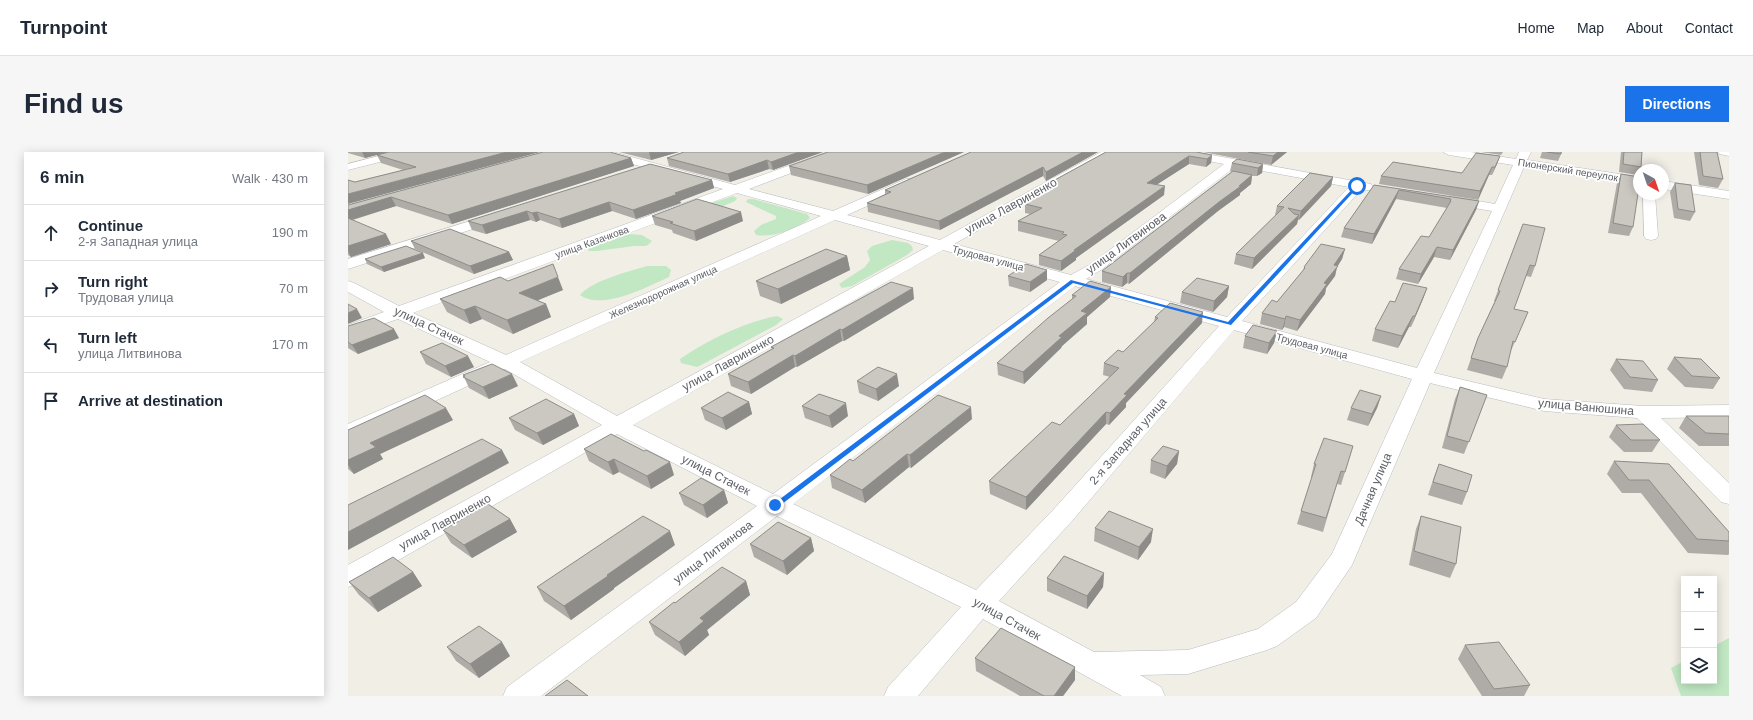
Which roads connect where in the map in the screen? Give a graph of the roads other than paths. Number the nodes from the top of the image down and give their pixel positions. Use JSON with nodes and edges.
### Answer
{"nodes":[{"id":1,"x":406,"y":152,"type":"edge"},
{"id":2,"x":600,"y":152,"type":"edge"},
{"id":3,"x":837,"y":152,"type":"edge"},
{"id":4,"x":1109,"y":152,"type":"edge"},
{"id":5,"x":1177,"y":152,"type":"edge"},
{"id":6,"x":1449,"y":152,"type":"edge"},
{"id":7,"x":1724,"y":152,"type":"edge"},
{"id":8,"x":1729,"y":153,"type":"edge"},
{"id":9,"x":1522,"y":158,"type":"edge"},
{"id":10,"x":674,"y":159,"type":"edge"},
{"id":11,"x":1234,"y":162,"type":"junction"},
{"id":12,"x":652,"y":166,"type":"junction"},
{"id":13,"x":348,"y":167,"type":"edge"},
{"id":14,"x":630,"y":174,"type":"edge"},
{"id":15,"x":927,"y":175,"type":"edge"},
{"id":16,"x":1633,"y":180,"type":"edge"},
{"id":17,"x":1357,"y":186,"type":"junction"},
{"id":18,"x":1669,"y":186,"type":"edge"},
{"id":19,"x":735,"y":189,"type":"junction"},
{"id":20,"x":1381,"y":189,"type":"edge"},
{"id":21,"x":1729,"y":195,"type":"edge"},
{"id":22,"x":1436,"y":198,"type":"edge"},
{"id":23,"x":1649,"y":200,"type":"edge"},
{"id":24,"x":1498,"y":208,"type":"junction"},
{"id":25,"x":508,"y":213,"type":"edge"},
{"id":26,"x":834,"y":216,"type":"junction"},
{"id":27,"x":1652,"y":236,"type":"dead end"},
{"id":28,"x":940,"y":245,"type":"junction"},
{"id":29,"x":348,"y":264,"type":"edge"},
{"id":30,"x":1072,"y":281,"type":"junction"},
{"id":31,"x":348,"y":286,"type":"edge"},
{"id":32,"x":399,"y":313,"type":"junction"},
{"id":33,"x":1230,"y":324,"type":"junction"},
{"id":34,"x":348,"y":331,"type":"edge"},
{"id":35,"x":506,"y":362,"type":"junction"},
{"id":36,"x":1423,"y":376,"type":"junction"},
{"id":37,"x":1729,"y":411,"type":"edge"},
{"id":38,"x":1643,"y":412,"type":"junction"},
{"id":39,"x":617,"y":425,"type":"junction"},
{"id":40,"x":348,"y":432,"type":"edge"},
{"id":41,"x":1729,"y":496,"type":"edge"},
{"id":42,"x":775,"y":505,"type":"junction"},
{"id":43,"x":348,"y":577,"type":"edge"},
{"id":44,"x":980,"y":604,"type":"junction"},
{"id":45,"x":1088,"y":664,"type":"junction"},
{"id":46,"x":518,"y":696,"type":"edge"},
{"id":47,"x":899,"y":696,"type":"edge"},
{"id":48,"x":1150,"y":696,"type":"edge"}],
"edges":[{"from":1,"to":13,"type":"street"},
{"from":2,"to":12,"type":"street","name":"Трудовая улица"},
{"from":3,"to":19,"type":"street","name":"улица Казачкова"},
{"from":4,"to":28,"type":"street","name":"улица Лавриненко"},
{"from":5,"to":11,"type":"street"},
{"from":6,"to":9,"type":"street","name":"Пионерский переулок"},
{"from":7,"to":8,"type":"street"},
{"from":9,"to":16,"type":"street","name":"Пионерский переулок"},
{"from":9,"to":24,"type":"street","name":"Дачная улица"},
{"from":10,"to":12,"type":"street"},
{"from":11,"to":17,"type":"street"},
{"from":11,"to":30,"type":"street","name":"улица Литвинова"},
{"from":12,"to":14,"type":"street"},
{"from":12,"to":19,"type":"street","name":"Трудовая улица"},
{"from":15,"to":26,"type":"street","name":"Железнодорожная улица"},
{"from":17,"to":20,"type":"street"},
{"from":17,"to":33,"type":"street","name":"2-я Западная улица"},
{"from":18,"to":21,"type":"street"},
{"from":19,"to":26,"type":"street","name":"Трудовая улица"},
{"from":19,"to":32,"type":"street","name":"улица Казачкова"},
{"from":22,"to":24,"type":"street"},
{"from":23,"to":27,"type":"street"},
{"from":24,"to":36,"type":"street","name":"Дачная улица"},
{"from":25,"to":29,"type":"street"},
{"from":26,"to":28,"type":"street","name":"Трудовая улица"},
{"from":26,"to":35,"type":"street","name":"Железнодорожная улица"},
{"from":28,"to":30,"type":"street","name":"Трудовая улица"},
{"from":28,"to":39,"type":"street","name":"улица Лавриненко"},
{"from":30,"to":33,"type":"street","name":"Трудовая улица"},
{"from":30,"to":42,"type":"street","name":"улица Литвинова"},
{"from":31,"to":32,"type":"street","name":"улица Стачек"},
{"from":32,"to":34,"type":"street","name":"улица Казачкова"},
{"from":32,"to":35,"type":"street","name":"улица Стачек"},
{"from":33,"to":36,"type":"street","name":"Трудовая улица"},
{"from":33,"to":44,"type":"street","name":"2-я Западная улица"},
{"from":35,"to":39,"type":"street","name":"улица Стачек"},
{"from":35,"to":40,"type":"street","name":"Железнодорожная улица"},
{"from":36,"to":38,"type":"street","name":"улица Ванюшина"},
{"from":36,"to":45,"type":"street","name":"Дачная улица"},
{"from":37,"to":38,"type":"street","name":"улица Ванюшина"},
{"from":38,"to":41,"type":"street"},
{"from":39,"to":42,"type":"street","name":"улица Стачек"},
{"from":39,"to":43,"type":"street","name":"улица Лавриненко"},
{"from":42,"to":44,"type":"street","name":"улица Стачек"},
{"from":42,"to":46,"type":"street","name":"улица Литвинова"},
{"from":44,"to":45,"type":"street","name":"улица Стачек"},
{"from":44,"to":47,"type":"street","name":"2-я Западная улица"},
{"from":45,"to":48,"type":"street","name":"улица Стачек"}]}
